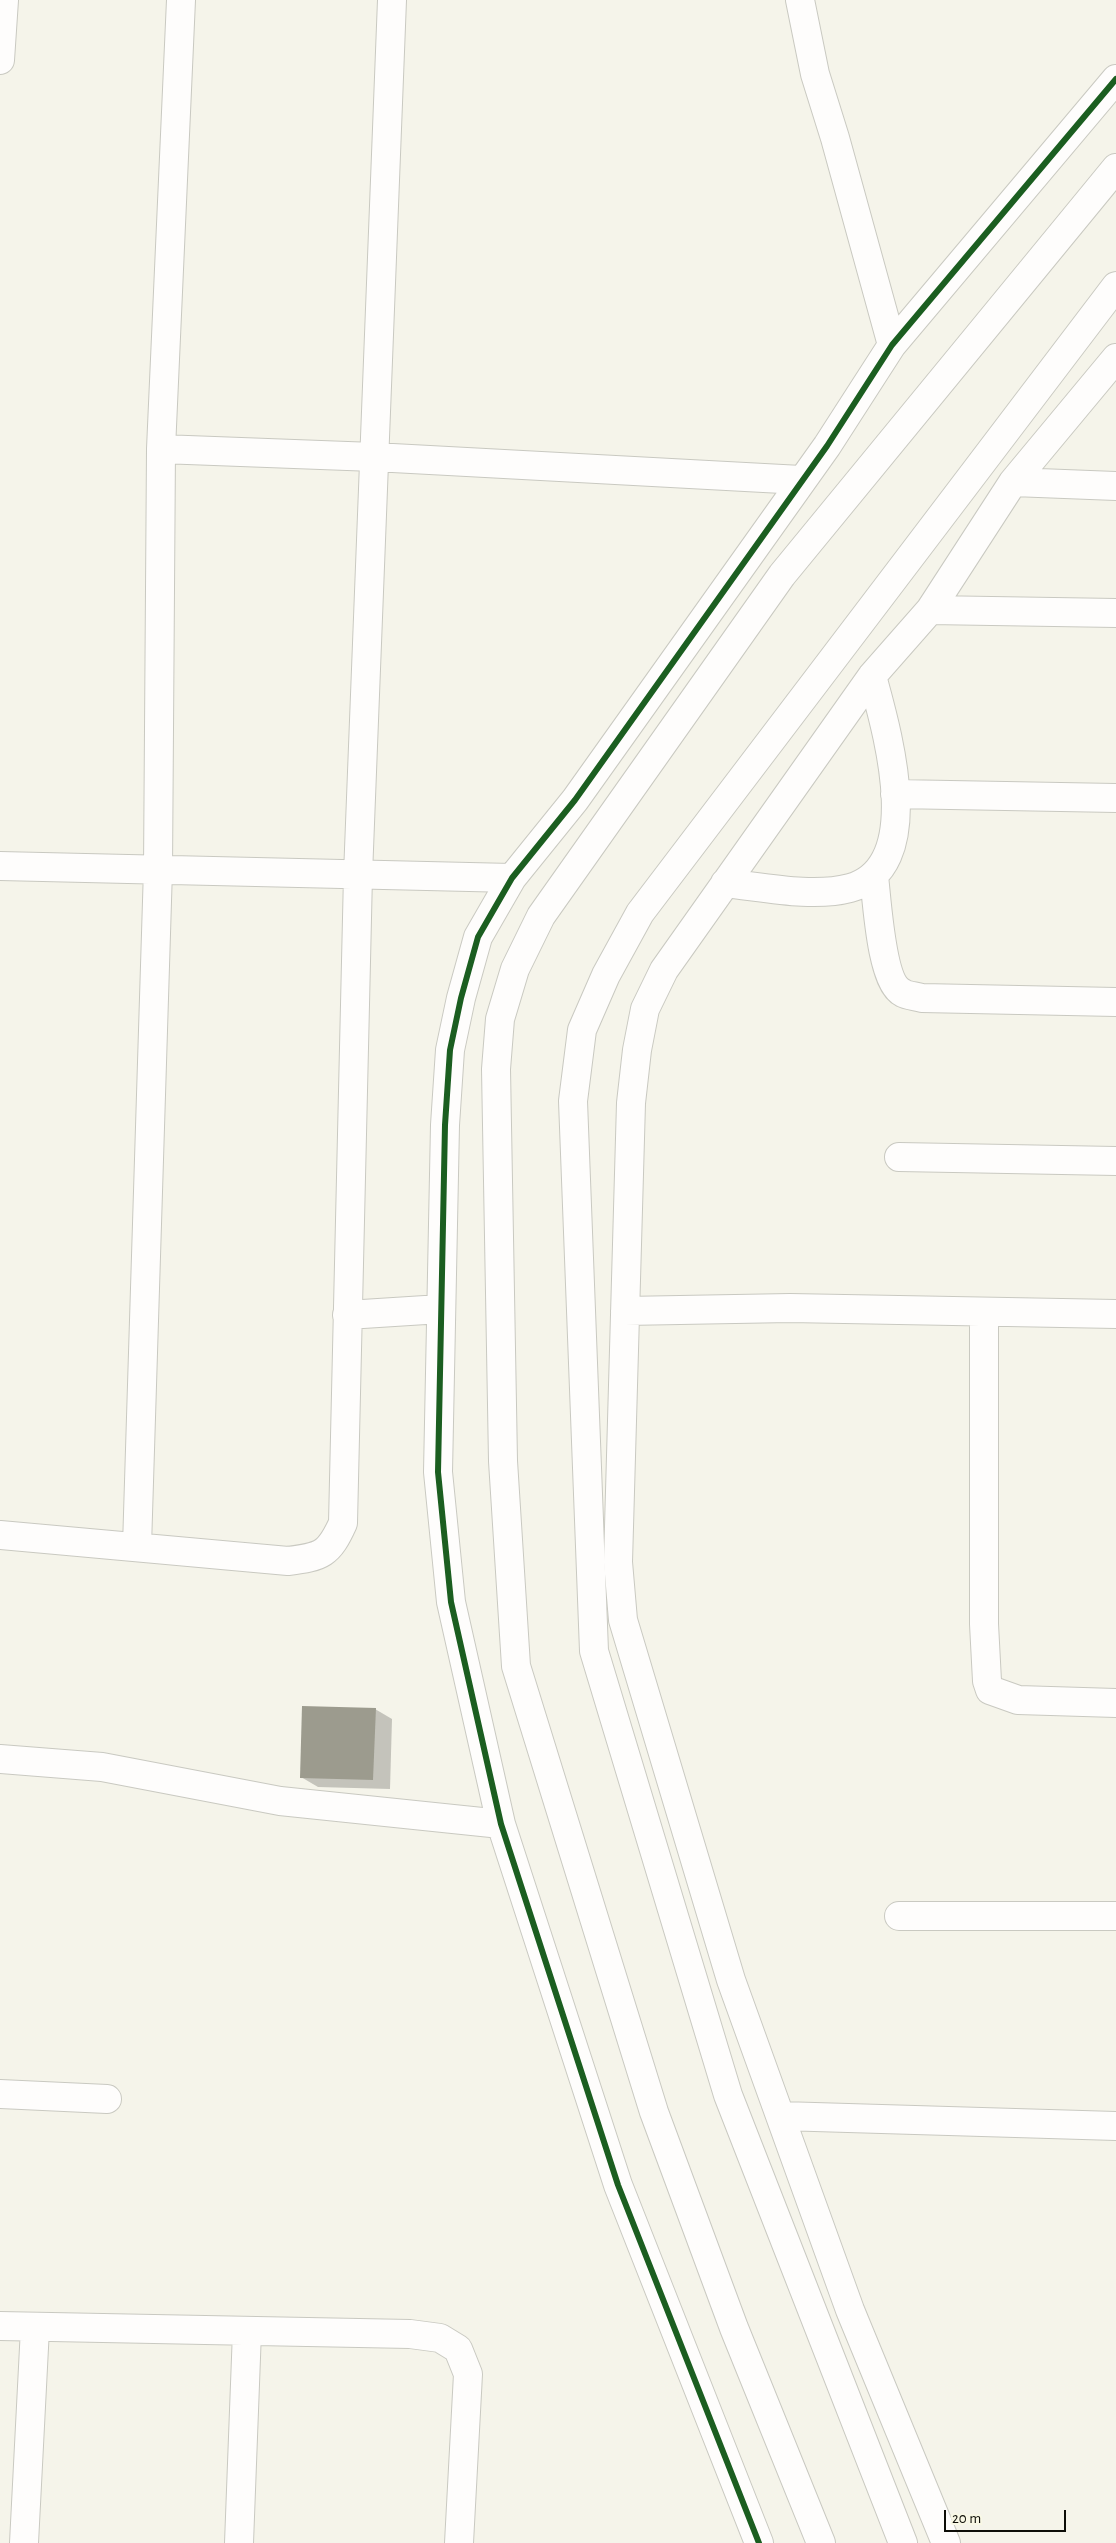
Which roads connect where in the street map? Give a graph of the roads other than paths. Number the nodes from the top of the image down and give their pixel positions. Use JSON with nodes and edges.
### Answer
{"nodes":[{"id":1,"x":4,"y":0,"type":"edge"},
{"id":2,"x":181,"y":0,"type":"edge"},
{"id":3,"x":392,"y":0,"type":"edge"},
{"id":4,"x":800,"y":0,"type":"edge"},
{"id":5,"x":0,"y":60,"type":"edge"},
{"id":6,"x":1116,"y":79,"type":"edge"},
{"id":7,"x":1116,"y":168,"type":"edge"},
{"id":8,"x":1116,"y":286,"type":"edge"},
{"id":9,"x":892,"y":345,"type":"junction"},
{"id":10,"x":1116,"y":358,"type":"edge"},
{"id":11,"x":161,"y":448,"type":"junction"},
{"id":12,"x":374,"y":457,"type":"junction"},
{"id":13,"x":802,"y":480,"type":"junction"},
{"id":14,"x":1013,"y":482,"type":"junction"},
{"id":15,"x":1116,"y":486,"type":"edge"},
{"id":16,"x":930,"y":610,"type":"junction"},
{"id":17,"x":1116,"y":613,"type":"edge"},
{"id":18,"x":872,"y":676,"type":"junction"},
{"id":19,"x":895,"y":794,"type":"junction"},
{"id":20,"x":1116,"y":798,"type":"edge"},
{"id":21,"x":0,"y":866,"type":"edge"},
{"id":22,"x":158,"y":869,"type":"junction"},
{"id":23,"x":358,"y":875,"type":"junction"},
{"id":24,"x":874,"y":876,"type":"junction"},
{"id":25,"x":512,"y":878,"type":"junction"},
{"id":26,"x":725,"y":883,"type":"junction"},
{"id":27,"x":1116,"y":1002,"type":"edge"},
{"id":28,"x":899,"y":1157,"type":"dead end"},
{"id":29,"x":1116,"y":1161,"type":"edge"},
{"id":30,"x":441,"y":1309,"type":"junction"},
{"id":31,"x":625,"y":1311,"type":"junction"},
{"id":32,"x":984,"y":1312,"type":"junction"},
{"id":33,"x":1116,"y":1314,"type":"edge"},
{"id":34,"x":347,"y":1315,"type":"junction"},
{"id":35,"x":0,"y":1535,"type":"edge"},
{"id":36,"x":137,"y":1546,"type":"junction"},
{"id":37,"x":1116,"y":1703,"type":"edge"},
{"id":38,"x":0,"y":1759,"type":"edge"},
{"id":39,"x":501,"y":1824,"type":"junction"},
{"id":40,"x":899,"y":1916,"type":"dead end"},
{"id":41,"x":1116,"y":1916,"type":"edge"},
{"id":42,"x":0,"y":2094,"type":"edge"},
{"id":43,"x":108,"y":2100,"type":"dead end"},
{"id":44,"x":781,"y":2116,"type":"junction"},
{"id":45,"x":1116,"y":2126,"type":"edge"},
{"id":46,"x":0,"y":2326,"type":"edge"},
{"id":47,"x":36,"y":2328,"type":"junction"},
{"id":48,"x":248,"y":2331,"type":"junction"},
{"id":49,"x":24,"y":2543,"type":"edge"},
{"id":50,"x":239,"y":2543,"type":"edge"},
{"id":51,"x":460,"y":2543,"type":"edge"},
{"id":52,"x":759,"y":2543,"type":"edge"},
{"id":53,"x":821,"y":2543,"type":"edge"},
{"id":54,"x":903,"y":2543,"type":"edge"},
{"id":55,"x":946,"y":2543,"type":"edge"}],
"edges":[{"from":1,"to":5,"type":"street"},
{"from":2,"to":11,"type":"street"},
{"from":3,"to":12,"type":"street"},
{"from":4,"to":9,"type":"street"},
{"from":6,"to":9,"type":"street"},
{"from":7,"to":53,"type":"street"},
{"from":8,"to":54,"type":"street"},
{"from":9,"to":13,"type":"street"},
{"from":10,"to":14,"type":"street"},
{"from":11,"to":12,"type":"street"},
{"from":11,"to":22,"type":"street"},
{"from":12,"to":13,"type":"street"},
{"from":12,"to":23,"type":"street"},
{"from":13,"to":25,"type":"street"},
{"from":14,"to":15,"type":"street"},
{"from":14,"to":16,"type":"street"},
{"from":16,"to":17,"type":"street"},
{"from":16,"to":18,"type":"street"},
{"from":18,"to":19,"type":"street"},
{"from":18,"to":26,"type":"street"},
{"from":19,"to":20,"type":"street"},
{"from":19,"to":24,"type":"street"},
{"from":21,"to":22,"type":"street"},
{"from":22,"to":23,"type":"street"},
{"from":22,"to":36,"type":"street"},
{"from":23,"to":25,"type":"street"},
{"from":23,"to":34,"type":"street"},
{"from":24,"to":26,"type":"street"},
{"from":24,"to":27,"type":"street"},
{"from":25,"to":30,"type":"street"},
{"from":26,"to":31,"type":"street"},
{"from":28,"to":29,"type":"street"},
{"from":30,"to":34,"type":"street"},
{"from":30,"to":39,"type":"street"},
{"from":31,"to":32,"type":"street"},
{"from":31,"to":44,"type":"street"},
{"from":32,"to":33,"type":"street"},
{"from":32,"to":37,"type":"street"},
{"from":34,"to":36,"type":"street"},
{"from":35,"to":36,"type":"street"},
{"from":38,"to":39,"type":"street"},
{"from":39,"to":52,"type":"street"},
{"from":40,"to":41,"type":"street"},
{"from":42,"to":43,"type":"street"},
{"from":44,"to":45,"type":"street"},
{"from":44,"to":55,"type":"street"},
{"from":46,"to":47,"type":"street"},
{"from":47,"to":48,"type":"street"},
{"from":47,"to":49,"type":"street"},
{"from":48,"to":50,"type":"street"},
{"from":48,"to":51,"type":"street"}]}
